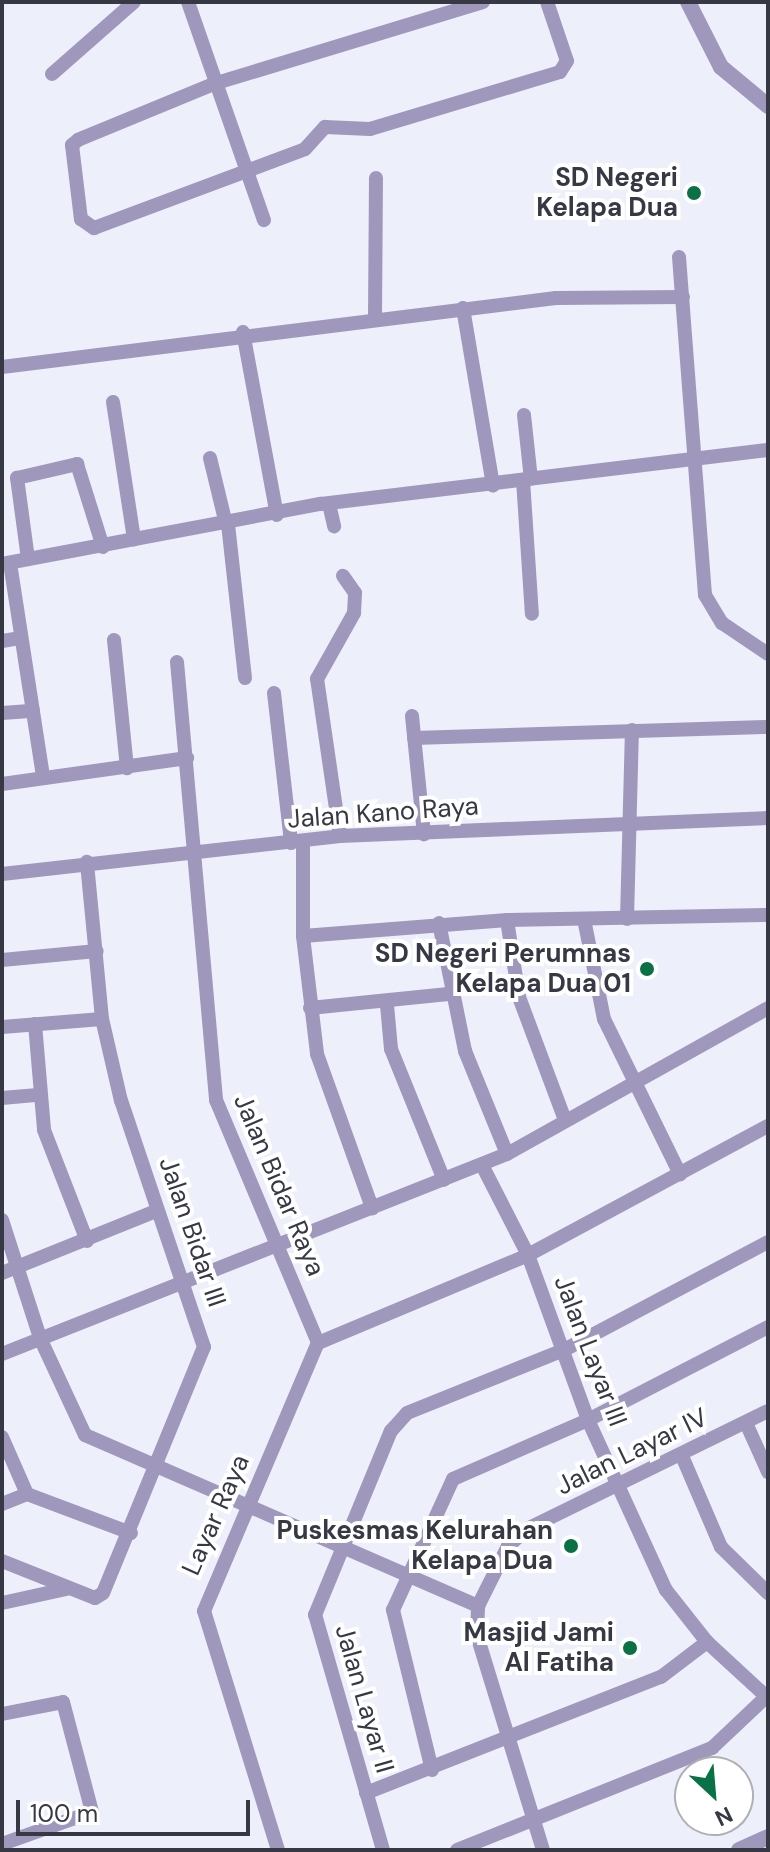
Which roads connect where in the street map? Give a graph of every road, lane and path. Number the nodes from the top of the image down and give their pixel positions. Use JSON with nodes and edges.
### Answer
{"nodes":[{"id":1,"x":134,"y":2,"type":"edge"},
{"id":2,"x":188,"y":2,"type":"edge"},
{"id":3,"x":483,"y":2,"type":"edge"},
{"id":4,"x":547,"y":2,"type":"edge"},
{"id":5,"x":688,"y":2,"type":"edge"},
{"id":6,"x":52,"y":74,"type":"dead end"},
{"id":7,"x":216,"y":83,"type":"junction"},
{"id":8,"x":768,"y":106,"type":"edge"},
{"id":9,"x":247,"y":166,"type":"junction"},
{"id":10,"x":376,"y":178,"type":"dead end"},
{"id":11,"x":264,"y":220,"type":"dead end"},
{"id":12,"x":679,"y":257,"type":"dead end"},
{"id":13,"x":683,"y":297,"type":"junction"},
{"id":14,"x":463,"y":308,"type":"junction"},
{"id":15,"x":375,"y":318,"type":"junction"},
{"id":16,"x":243,"y":332,"type":"junction"},
{"id":17,"x":2,"y":367,"type":"edge"},
{"id":18,"x":113,"y":402,"type":"dead end"},
{"id":19,"x":524,"y":415,"type":"dead end"},
{"id":20,"x":768,"y":450,"type":"edge"},
{"id":21,"x":698,"y":456,"type":"junction"},
{"id":22,"x":210,"y":458,"type":"dead end"},
{"id":23,"x":527,"y":479,"type":"junction"},
{"id":24,"x":493,"y":485,"type":"junction"},
{"id":25,"x":329,"y":504,"type":"junction"},
{"id":26,"x":277,"y":515,"type":"junction"},
{"id":27,"x":227,"y":524,"type":"junction"},
{"id":28,"x":334,"y":526,"type":"dead end"},
{"id":29,"x":134,"y":539,"type":"junction"},
{"id":30,"x":103,"y":547,"type":"junction"},
{"id":31,"x":28,"y":559,"type":"junction"},
{"id":32,"x":6,"y":563,"type":"edge"},
{"id":33,"x":343,"y":576,"type":"dead end"},
{"id":34,"x":532,"y":614,"type":"dead end"},
{"id":35,"x":20,"y":638,"type":"junction"},
{"id":36,"x":114,"y":640,"type":"dead end"},
{"id":37,"x":2,"y":641,"type":"edge"},
{"id":38,"x":768,"y":654,"type":"edge"},
{"id":39,"x":177,"y":662,"type":"dead end"},
{"id":40,"x":245,"y":678,"type":"dead end"},
{"id":41,"x":274,"y":693,"type":"dead end"},
{"id":42,"x":33,"y":711,"type":"junction"},
{"id":43,"x":2,"y":713,"type":"edge"},
{"id":44,"x":412,"y":716,"type":"dead end"},
{"id":45,"x":768,"y":727,"type":"edge"},
{"id":46,"x":632,"y":730,"type":"junction"},
{"id":47,"x":414,"y":738,"type":"junction"},
{"id":48,"x":187,"y":758,"type":"junction"},
{"id":49,"x":127,"y":768,"type":"junction"},
{"id":50,"x":43,"y":777,"type":"junction"},
{"id":51,"x":2,"y":784,"type":"edge"},
{"id":52,"x":633,"y":818,"type":"junction"},
{"id":53,"x":768,"y":818,"type":"edge"},
{"id":54,"x":424,"y":834,"type":"junction"},
{"id":55,"x":340,"y":836,"type":"junction"},
{"id":56,"x":297,"y":842,"type":"junction"},
{"id":57,"x":194,"y":851,"type":"junction"},
{"id":58,"x":87,"y":862,"type":"junction"},
{"id":59,"x":2,"y":874,"type":"edge"},
{"id":60,"x":768,"y":915,"type":"edge"},
{"id":61,"x":584,"y":919,"type":"junction"},
{"id":62,"x":627,"y":919,"type":"junction"},
{"id":63,"x":507,"y":920,"type":"junction"},
{"id":64,"x":439,"y":923,"type":"junction"},
{"id":65,"x":303,"y":936,"type":"junction"},
{"id":66,"x":97,"y":951,"type":"junction"},
{"id":67,"x":2,"y":960,"type":"edge"},
{"id":68,"x":448,"y":994,"type":"junction"},
{"id":69,"x":387,"y":1005,"type":"junction"},
{"id":70,"x":310,"y":1008,"type":"junction"},
{"id":71,"x":768,"y":1008,"type":"edge"},
{"id":72,"x":102,"y":1019,"type":"junction"},
{"id":73,"x":35,"y":1024,"type":"junction"},
{"id":74,"x":2,"y":1027,"type":"edge"},
{"id":75,"x":630,"y":1084,"type":"junction"},
{"id":76,"x":38,"y":1095,"type":"junction"},
{"id":77,"x":2,"y":1098,"type":"edge"},
{"id":78,"x":565,"y":1120,"type":"junction"},
{"id":79,"x":768,"y":1126,"type":"edge"},
{"id":80,"x":507,"y":1154,"type":"junction"},
{"id":81,"x":482,"y":1165,"type":"junction"},
{"id":82,"x":680,"y":1174,"type":"junction"},
{"id":83,"x":444,"y":1180,"type":"junction"},
{"id":84,"x":372,"y":1208,"type":"junction"},
{"id":85,"x":156,"y":1211,"type":"junction"},
{"id":86,"x":2,"y":1220,"type":"edge"},
{"id":87,"x":87,"y":1241,"type":"junction"},
{"id":88,"x":768,"y":1242,"type":"edge"},
{"id":89,"x":278,"y":1245,"type":"junction"},
{"id":90,"x":528,"y":1255,"type":"junction"},
{"id":91,"x":17,"y":1267,"type":"junction"},
{"id":92,"x":2,"y":1273,"type":"edge"},
{"id":93,"x":185,"y":1283,"type":"junction"},
{"id":94,"x":768,"y":1327,"type":"edge"},
{"id":95,"x":40,"y":1338,"type":"junction"},
{"id":96,"x":318,"y":1343,"type":"junction"},
{"id":97,"x":564,"y":1350,"type":"junction"},
{"id":98,"x":2,"y":1354,"type":"edge"},
{"id":99,"x":768,"y":1411,"type":"edge"},
{"id":100,"x":588,"y":1420,"type":"junction"},
{"id":101,"x":746,"y":1423,"type":"junction"},
{"id":102,"x":2,"y":1437,"type":"edge"},
{"id":103,"x":682,"y":1456,"type":"junction"},
{"id":104,"x":156,"y":1467,"type":"junction"},
{"id":105,"x":768,"y":1472,"type":"edge"},
{"id":106,"x":621,"y":1487,"type":"junction"},
{"id":107,"x":27,"y":1494,"type":"junction"},
{"id":108,"x":247,"y":1503,"type":"junction"},
{"id":109,"x":2,"y":1504,"type":"edge"},
{"id":110,"x":131,"y":1533,"type":"junction"},
{"id":111,"x":344,"y":1548,"type":"junction"},
{"id":112,"x":2,"y":1561,"type":"edge"},
{"id":113,"x":410,"y":1579,"type":"junction"},
{"id":114,"x":67,"y":1589,"type":"junction"},
{"id":115,"x":768,"y":1593,"type":"edge"},
{"id":116,"x":2,"y":1603,"type":"edge"},
{"id":117,"x":478,"y":1606,"type":"junction"},
{"id":118,"x":707,"y":1642,"type":"junction"},
{"id":119,"x":768,"y":1697,"type":"edge"},
{"id":120,"x":2,"y":1714,"type":"edge"},
{"id":121,"x":510,"y":1742,"type":"junction"},
{"id":122,"x":432,"y":1770,"type":"junction"},
{"id":123,"x":366,"y":1793,"type":"junction"},
{"id":124,"x":532,"y":1821,"type":"junction"},
{"id":125,"x":768,"y":1837,"type":"edge"},
{"id":126,"x":2,"y":1844,"type":"edge"},
{"id":127,"x":278,"y":1850,"type":"edge"},
{"id":128,"x":383,"y":1850,"type":"edge"},
{"id":129,"x":457,"y":1850,"type":"edge"},
{"id":130,"x":543,"y":1850,"type":"edge"},
{"id":131,"x":739,"y":1850,"type":"edge"}],
"edges":[{"from":1,"to":6,"type":"street"},
{"from":2,"to":7,"type":"street"},
{"from":3,"to":7,"type":"street"},
{"from":4,"to":9,"type":"street"},
{"from":5,"to":8,"type":"street"},
{"from":7,"to":9,"type":"street"},
{"from":7,"to":9,"type":"street"},
{"from":9,"to":11,"type":"street"},
{"from":10,"to":15,"type":"street"},
{"from":12,"to":13,"type":"street"},
{"from":13,"to":14,"type":"street"},
{"from":13,"to":21,"type":"street"},
{"from":14,"to":15,"type":"street"},
{"from":14,"to":24,"type":"street"},
{"from":15,"to":16,"type":"street"},
{"from":16,"to":17,"type":"street"},
{"from":16,"to":26,"type":"street"},
{"from":18,"to":29,"type":"street"},
{"from":19,"to":23,"type":"street"},
{"from":20,"to":21,"type":"street"},
{"from":21,"to":23,"type":"street"},
{"from":21,"to":38,"type":"street"},
{"from":22,"to":27,"type":"street"},
{"from":23,"to":24,"type":"street"},
{"from":23,"to":34,"type":"street"},
{"from":24,"to":25,"type":"street"},
{"from":25,"to":26,"type":"street"},
{"from":25,"to":28,"type":"street"},
{"from":26,"to":27,"type":"street"},
{"from":27,"to":29,"type":"street"},
{"from":27,"to":40,"type":"street"},
{"from":29,"to":30,"type":"street"},
{"from":30,"to":31,"type":"street"},
{"from":30,"to":31,"type":"street"},
{"from":31,"to":32,"type":"street"},
{"from":32,"to":35,"type":"street"},
{"from":33,"to":55,"type":"street"},
{"from":35,"to":37,"type":"street"},
{"from":35,"to":42,"type":"street"},
{"from":36,"to":49,"type":"street"},
{"from":39,"to":48,"type":"street","name":"Jalan Bidar Raya"},
{"from":41,"to":56,"type":"street"},
{"from":42,"to":43,"type":"street"},
{"from":42,"to":50,"type":"street"},
{"from":44,"to":47,"type":"street"},
{"from":45,"to":46,"type":"street"},
{"from":46,"to":47,"type":"street"},
{"from":46,"to":52,"type":"street"},
{"from":47,"to":54,"type":"street"},
{"from":48,"to":49,"type":"street"},
{"from":48,"to":57,"type":"street","name":"Jalan Bidar Raya"},
{"from":49,"to":50,"type":"street"},
{"from":50,"to":51,"type":"street"},
{"from":52,"to":53,"type":"street","name":"Jalan Kano Raya"},
{"from":52,"to":54,"type":"street","name":"Jalan Kano Raya"},
{"from":52,"to":62,"type":"street"},
{"from":54,"to":55,"type":"street","name":"Jalan Kano Raya"},
{"from":55,"to":56,"type":"street","name":"Jalan Kano Raya"},
{"from":56,"to":57,"type":"street","name":"Jalan Kano Raya"},
{"from":56,"to":65,"type":"street"},
{"from":57,"to":58,"type":"street","name":"Jalan Kano Raya"},
{"from":57,"to":89,"type":"street","name":"Jalan Bidar Raya"},
{"from":58,"to":59,"type":"street","name":"Jalan Kano Raya"},
{"from":58,"to":66,"type":"street","name":"Jalan Bidar III"},
{"from":60,"to":62,"type":"street"},
{"from":61,"to":62,"type":"street"},
{"from":61,"to":63,"type":"street"},
{"from":61,"to":75,"type":"street"},
{"from":63,"to":64,"type":"street"},
{"from":63,"to":78,"type":"street"},
{"from":64,"to":65,"type":"street"},
{"from":64,"to":68,"type":"street"},
{"from":65,"to":70,"type":"street"},
{"from":66,"to":67,"type":"street"},
{"from":66,"to":72,"type":"street","name":"Jalan Bidar III"},
{"from":68,"to":69,"type":"street"},
{"from":68,"to":80,"type":"street"},
{"from":69,"to":70,"type":"street"},
{"from":69,"to":83,"type":"street"},
{"from":70,"to":84,"type":"street"},
{"from":71,"to":75,"type":"street"},
{"from":72,"to":73,"type":"street"},
{"from":72,"to":85,"type":"street","name":"Jalan Bidar III"},
{"from":73,"to":74,"type":"street"},
{"from":73,"to":76,"type":"street"},
{"from":75,"to":78,"type":"street"},
{"from":75,"to":82,"type":"street"},
{"from":76,"to":77,"type":"street"},
{"from":76,"to":87,"type":"street"},
{"from":78,"to":80,"type":"street"},
{"from":79,"to":82,"type":"street"},
{"from":80,"to":81,"type":"street"},
{"from":81,"to":83,"type":"street"},
{"from":81,"to":90,"type":"street","name":"Jalan Layar III"},
{"from":82,"to":90,"type":"street"},
{"from":83,"to":84,"type":"street"},
{"from":84,"to":89,"type":"street"},
{"from":85,"to":87,"type":"street"},
{"from":85,"to":93,"type":"street","name":"Jalan Bidar III"},
{"from":86,"to":91,"type":"street"},
{"from":87,"to":91,"type":"street"},
{"from":88,"to":97,"type":"street","name":"Jalan Layar II"},
{"from":89,"to":93,"type":"street"},
{"from":89,"to":96,"type":"street","name":"Jalan Bidar Raya"},
{"from":90,"to":96,"type":"street"},
{"from":90,"to":97,"type":"street","name":"Jalan Layar III"},
{"from":91,"to":92,"type":"street"},
{"from":91,"to":95,"type":"street"},
{"from":93,"to":95,"type":"street"},
{"from":93,"to":104,"type":"street","name":"Jalan Bidar III"},
{"from":94,"to":100,"type":"street"},
{"from":95,"to":98,"type":"street"},
{"from":95,"to":104,"type":"street"},
{"from":96,"to":108,"type":"street","name":"Layar Raya"},
{"from":97,"to":100,"type":"street","name":"Jalan Layar III"},
{"from":97,"to":111,"type":"street","name":"Jalan Layar II"},
{"from":99,"to":101,"type":"street","name":"Jalan Layar IV"},
{"from":100,"to":106,"type":"street","name":"Jalan Layar III"},
{"from":100,"to":113,"type":"street"},
{"from":101,"to":103,"type":"street","name":"Jalan Layar IV"},
{"from":101,"to":105,"type":"street"},
{"from":102,"to":107,"type":"street"},
{"from":103,"to":106,"type":"street","name":"Jalan Layar IV"},
{"from":103,"to":115,"type":"street"},
{"from":104,"to":108,"type":"street"},
{"from":104,"to":110,"type":"street","name":"Jalan Bidar III"},
{"from":106,"to":117,"type":"street","name":"Jalan Layar IV"},
{"from":106,"to":118,"type":"street","name":"Jalan Layar III"},
{"from":107,"to":109,"type":"street"},
{"from":107,"to":110,"type":"street"},
{"from":108,"to":111,"type":"street"},
{"from":108,"to":127,"type":"street","name":"Layar Raya"},
{"from":110,"to":114,"type":"street","name":"Jalan Bidar III"},
{"from":111,"to":113,"type":"street"},
{"from":111,"to":123,"type":"street","name":"Jalan Layar II"},
{"from":112,"to":114,"type":"street"},
{"from":113,"to":117,"type":"street"},
{"from":113,"to":122,"type":"street"},
{"from":114,"to":116,"type":"street"},
{"from":117,"to":121,"type":"street"},
{"from":118,"to":119,"type":"street","name":"Jalan Layar III"},
{"from":118,"to":121,"type":"street"},
{"from":119,"to":124,"type":"street"},
{"from":120,"to":126,"type":"street"},
{"from":121,"to":122,"type":"street"},
{"from":121,"to":124,"type":"street"},
{"from":122,"to":123,"type":"street"},
{"from":123,"to":128,"type":"street","name":"Jalan Layar II"},
{"from":124,"to":129,"type":"street"},
{"from":124,"to":130,"type":"street"},
{"from":125,"to":131,"type":"street"}]}
